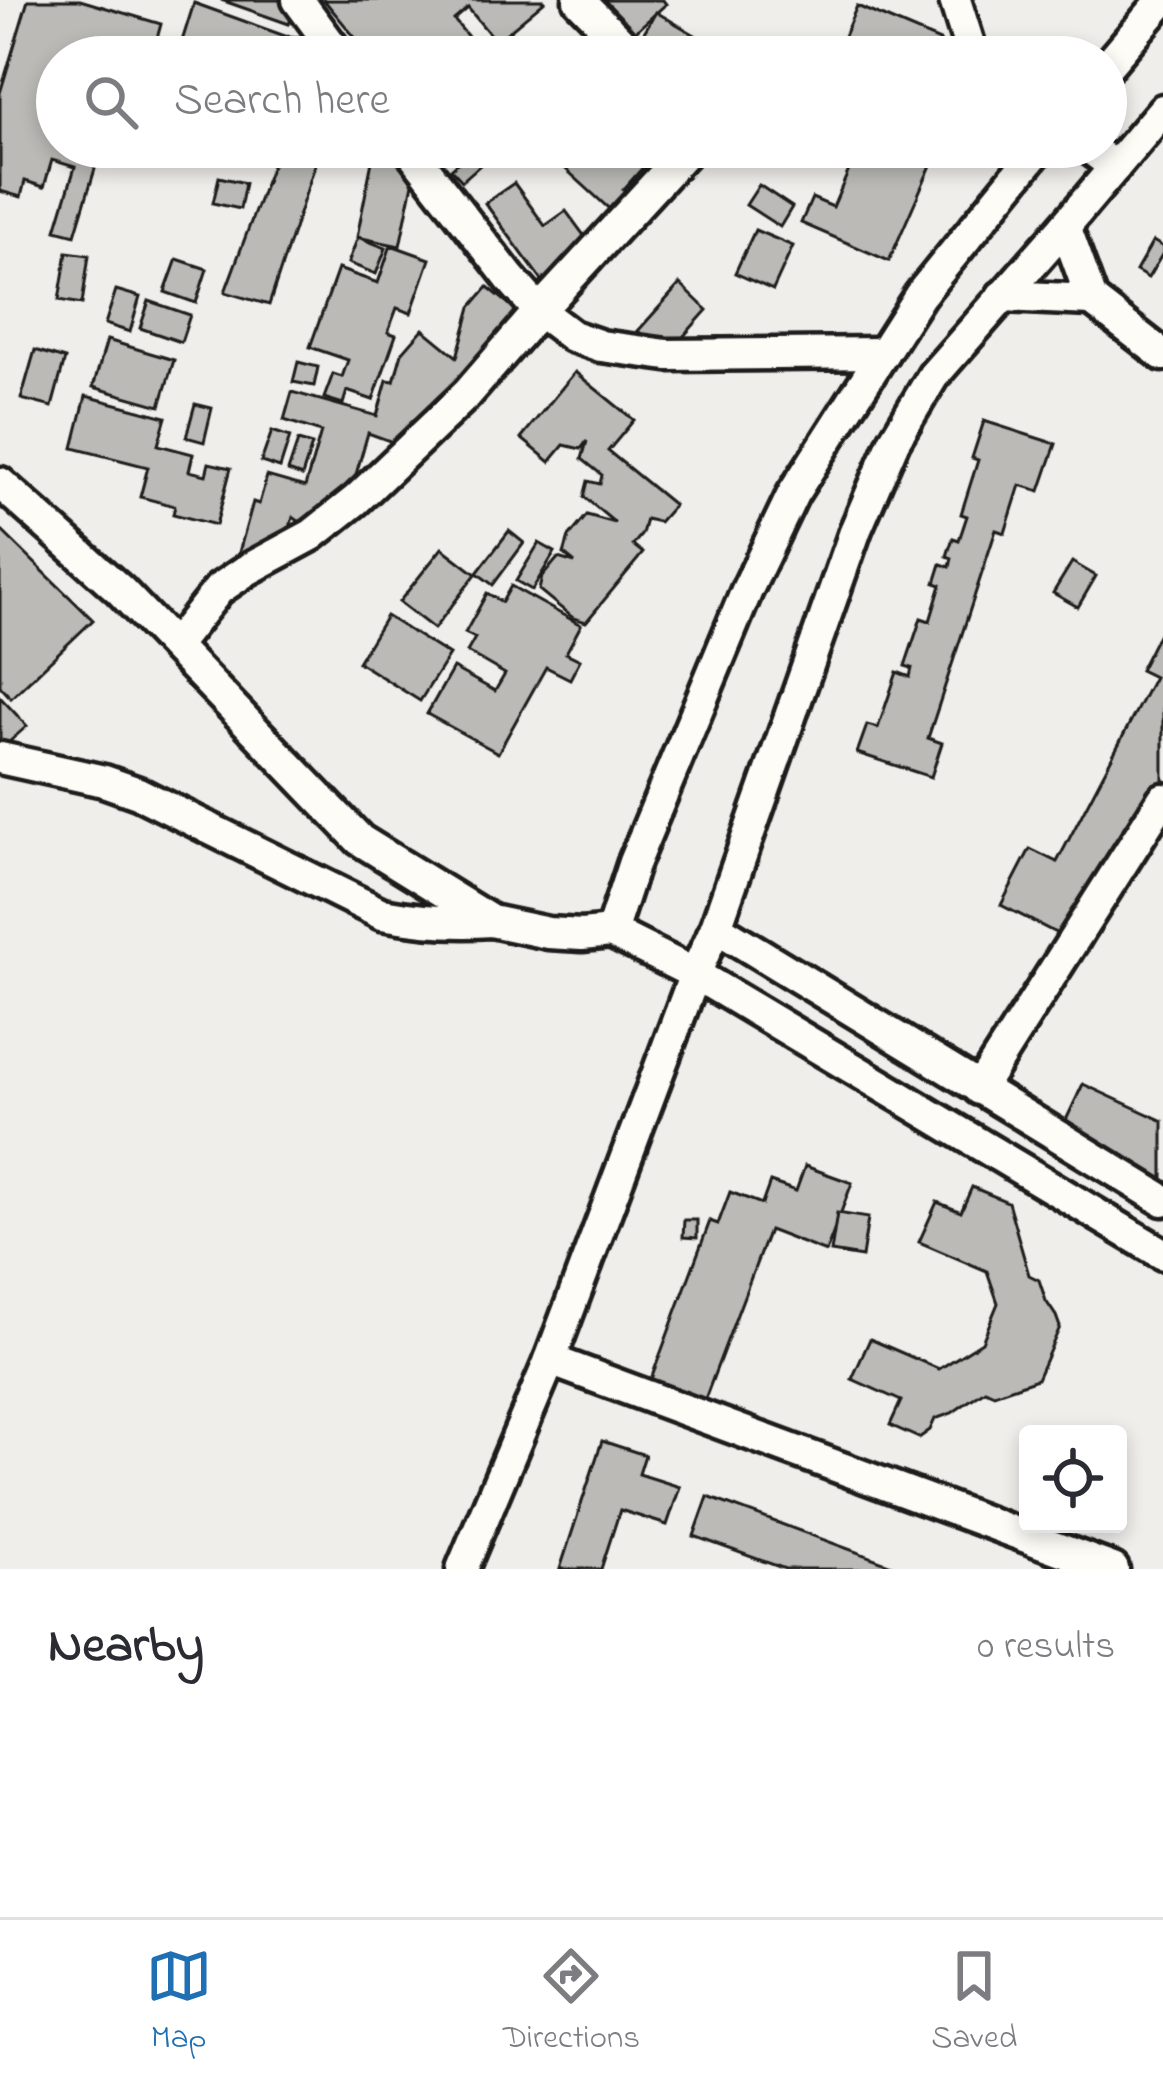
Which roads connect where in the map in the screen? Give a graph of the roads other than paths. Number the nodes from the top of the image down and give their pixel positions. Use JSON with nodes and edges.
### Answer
{"nodes":[{"id":1,"x":298,"y":0,"type":"edge"},
{"id":2,"x":579,"y":0,"type":"edge"},
{"id":3,"x":955,"y":0,"type":"edge"},
{"id":4,"x":1163,"y":0,"type":"edge"},
{"id":5,"x":325,"y":36,"type":"edge"},
{"id":6,"x":614,"y":36,"type":"edge"},
{"id":7,"x":966,"y":36,"type":"edge"},
{"id":8,"x":1127,"y":43,"type":"edge"},
{"id":9,"x":1163,"y":110,"type":"edge"},
{"id":10,"x":1127,"y":153,"type":"edge"},
{"id":11,"x":423,"y":168,"type":"edge"},
{"id":12,"x":671,"y":168,"type":"edge"},
{"id":13,"x":1023,"y":168,"type":"edge"},
{"id":14,"x":1114,"y":168,"type":"edge"},
{"id":15,"x":1065,"y":226,"type":"junction"},
{"id":16,"x":1001,"y":296,"type":"junction"},
{"id":17,"x":1092,"y":300,"type":"junction"},
{"id":18,"x":538,"y":311,"type":"junction"},
{"id":19,"x":883,"y":352,"type":"junction"},
{"id":20,"x":1163,"y":355,"type":"edge"},
{"id":21,"x":0,"y":482,"type":"edge"},
{"id":22,"x":174,"y":646,"type":"junction"},
{"id":23,"x":0,"y":758,"type":"edge"},
{"id":24,"x":1163,"y":799,"type":"edge"},
{"id":25,"x":491,"y":921,"type":"junction"},
{"id":26,"x":716,"y":927,"type":"junction"},
{"id":27,"x":611,"y":932,"type":"junction"},
{"id":28,"x":695,"y":974,"type":"junction"},
{"id":29,"x":979,"y":1089,"type":"junction"},
{"id":30,"x":1163,"y":1200,"type":"edge"},
{"id":31,"x":1163,"y":1254,"type":"edge"},
{"id":32,"x":550,"y":1360,"type":"junction"},
{"id":33,"x":462,"y":1569,"type":"edge"},
{"id":34,"x":1113,"y":1569,"type":"edge"}],
"edges":[{"from":1,"to":5,"type":"street"},
{"from":2,"to":6,"type":"street"},
{"from":3,"to":7,"type":"street"},
{"from":4,"to":8,"type":"street"},
{"from":9,"to":10,"type":"street"},
{"from":11,"to":18,"type":"street"},
{"from":12,"to":18,"type":"street"},
{"from":13,"to":19,"type":"street"},
{"from":14,"to":15,"type":"street"},
{"from":15,"to":16,"type":"street"},
{"from":15,"to":17,"type":"street"},
{"from":16,"to":17,"type":"street"},
{"from":16,"to":26,"type":"street"},
{"from":17,"to":20,"type":"street"},
{"from":18,"to":19,"type":"street"},
{"from":18,"to":22,"type":"street"},
{"from":19,"to":27,"type":"street"},
{"from":21,"to":22,"type":"street"},
{"from":22,"to":25,"type":"street"},
{"from":23,"to":25,"type":"street"},
{"from":24,"to":29,"type":"street"},
{"from":25,"to":27,"type":"street"},
{"from":26,"to":28,"type":"street"},
{"from":26,"to":29,"type":"street"},
{"from":27,"to":28,"type":"street"},
{"from":28,"to":31,"type":"street"},
{"from":28,"to":32,"type":"street"},
{"from":29,"to":30,"type":"street"},
{"from":32,"to":33,"type":"street"},
{"from":32,"to":34,"type":"street"}]}
